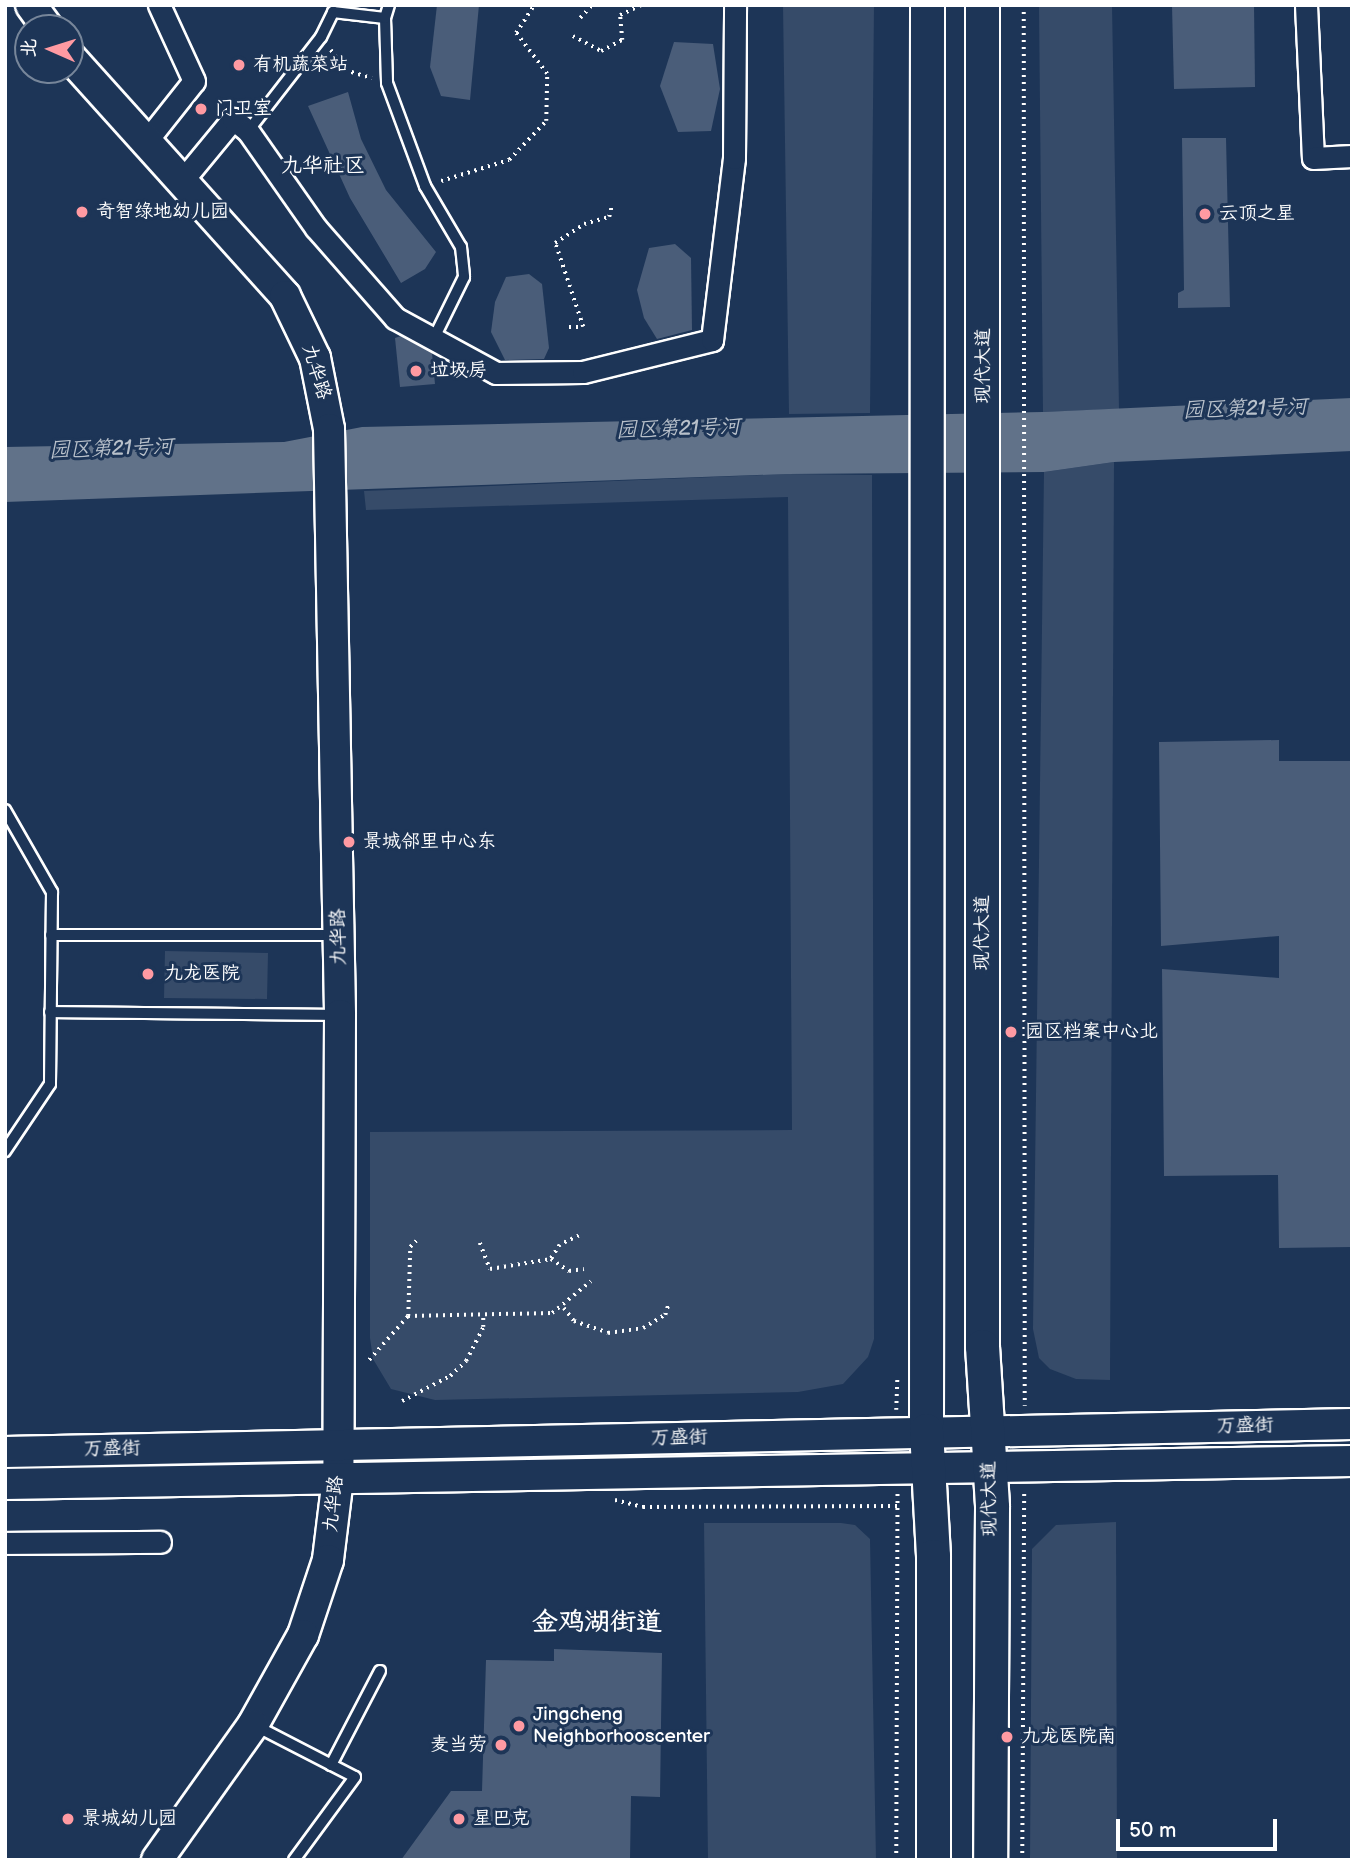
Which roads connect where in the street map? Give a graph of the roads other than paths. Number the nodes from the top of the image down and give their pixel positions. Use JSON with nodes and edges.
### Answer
{"nodes":[{"id":1,"x":159,"y":5,"type":"edge"},
{"id":2,"x":389,"y":5,"type":"edge"},
{"id":3,"x":735,"y":5,"type":"edge"},
{"id":4,"x":927,"y":5,"type":"edge"},
{"id":5,"x":982,"y":5,"type":"edge"},
{"id":6,"x":1306,"y":5,"type":"edge"},
{"id":7,"x":384,"y":18,"type":"junction"},
{"id":8,"x":84,"y":73,"type":"edge"},
{"id":9,"x":248,"y":131,"type":"junction"},
{"id":10,"x":144,"y":144,"type":"junction"},
{"id":11,"x":1352,"y":156,"type":"edge"},
{"id":12,"x":181,"y":182,"type":"junction"},
{"id":13,"x":434,"y":338,"type":"junction"},
{"id":14,"x":5,"y":810,"type":"edge"},
{"id":15,"x":51,"y":935,"type":"junction"},
{"id":16,"x":339,"y":935,"type":"junction"},
{"id":17,"x":50,"y":1012,"type":"junction"},
{"id":18,"x":340,"y":1015,"type":"junction"},
{"id":19,"x":5,"y":1151,"type":"edge"},
{"id":20,"x":1352,"y":1424,"type":"edge"},
{"id":21,"x":987,"y":1428,"type":"junction"},
{"id":22,"x":926,"y":1430,"type":"junction"},
{"id":23,"x":338,"y":1445,"type":"junction"},
{"id":24,"x":5,"y":1451,"type":"edge"},
{"id":25,"x":1352,"y":1461,"type":"edge"},
{"id":26,"x":990,"y":1467,"type":"junction"},
{"id":27,"x":928,"y":1469,"type":"junction"},
{"id":28,"x":338,"y":1478,"type":"junction"},
{"id":29,"x":5,"y":1484,"type":"edge"},
{"id":30,"x":160,"y":1542,"type":"dead end"},
{"id":31,"x":5,"y":1543,"type":"edge"},
{"id":32,"x":380,"y":1671,"type":"dead end"},
{"id":33,"x":253,"y":1725,"type":"junction"},
{"id":34,"x":331,"y":1765,"type":"junction"},
{"id":35,"x":157,"y":1860,"type":"edge"},
{"id":36,"x":294,"y":1860,"type":"edge"},
{"id":37,"x":933,"y":1860,"type":"edge"},
{"id":38,"x":990,"y":1860,"type":"edge"}],
"edges":[{"from":1,"to":10,"type":"street"},
{"from":2,"to":7,"type":"lane"},
{"from":3,"to":13,"type":"street"},
{"from":4,"to":22,"type":"main road"},
{"from":5,"to":21,"type":"main road","name":"现代大道"},
{"from":6,"to":11,"type":"street"},
{"from":7,"to":9,"type":"lane"},
{"from":7,"to":13,"type":"lane"},
{"from":8,"to":10,"type":"main road","name":"九华路"},
{"from":9,"to":12,"type":"street"},
{"from":9,"to":13,"type":"street"},
{"from":10,"to":12,"type":"main road","name":"九华路"},
{"from":12,"to":16,"type":"main road","name":"九华路"},
{"from":14,"to":15,"type":"lane"},
{"from":15,"to":16,"type":"lane"},
{"from":15,"to":17,"type":"lane"},
{"from":16,"to":18,"type":"main road","name":"九华路"},
{"from":17,"to":18,"type":"lane"},
{"from":17,"to":19,"type":"lane"},
{"from":18,"to":23,"type":"main road","name":"九华路"},
{"from":20,"to":21,"type":"main road","name":"万盛街"},
{"from":21,"to":22,"type":"main road","name":"万盛街"},
{"from":21,"to":26,"type":"main road","name":"现代大道"},
{"from":22,"to":23,"type":"main road","name":"万盛街"},
{"from":22,"to":27,"type":"main road"},
{"from":23,"to":24,"type":"main road","name":"万盛街"},
{"from":23,"to":28,"type":"main road","name":"九华路"},
{"from":25,"to":26,"type":"main road","name":"万盛街"},
{"from":26,"to":27,"type":"main road","name":"万盛街"},
{"from":26,"to":38,"type":"main road","name":"现代大道"},
{"from":27,"to":28,"type":"main road","name":"万盛街"},
{"from":27,"to":37,"type":"main road"},
{"from":28,"to":29,"type":"main road","name":"万盛街"},
{"from":28,"to":33,"type":"main road","name":"九华路"},
{"from":30,"to":31,"type":"street"},
{"from":32,"to":34,"type":"lane"},
{"from":33,"to":34,"type":"lane"},
{"from":33,"to":35,"type":"main road","name":"九华路"},
{"from":34,"to":36,"type":"lane"}]}
